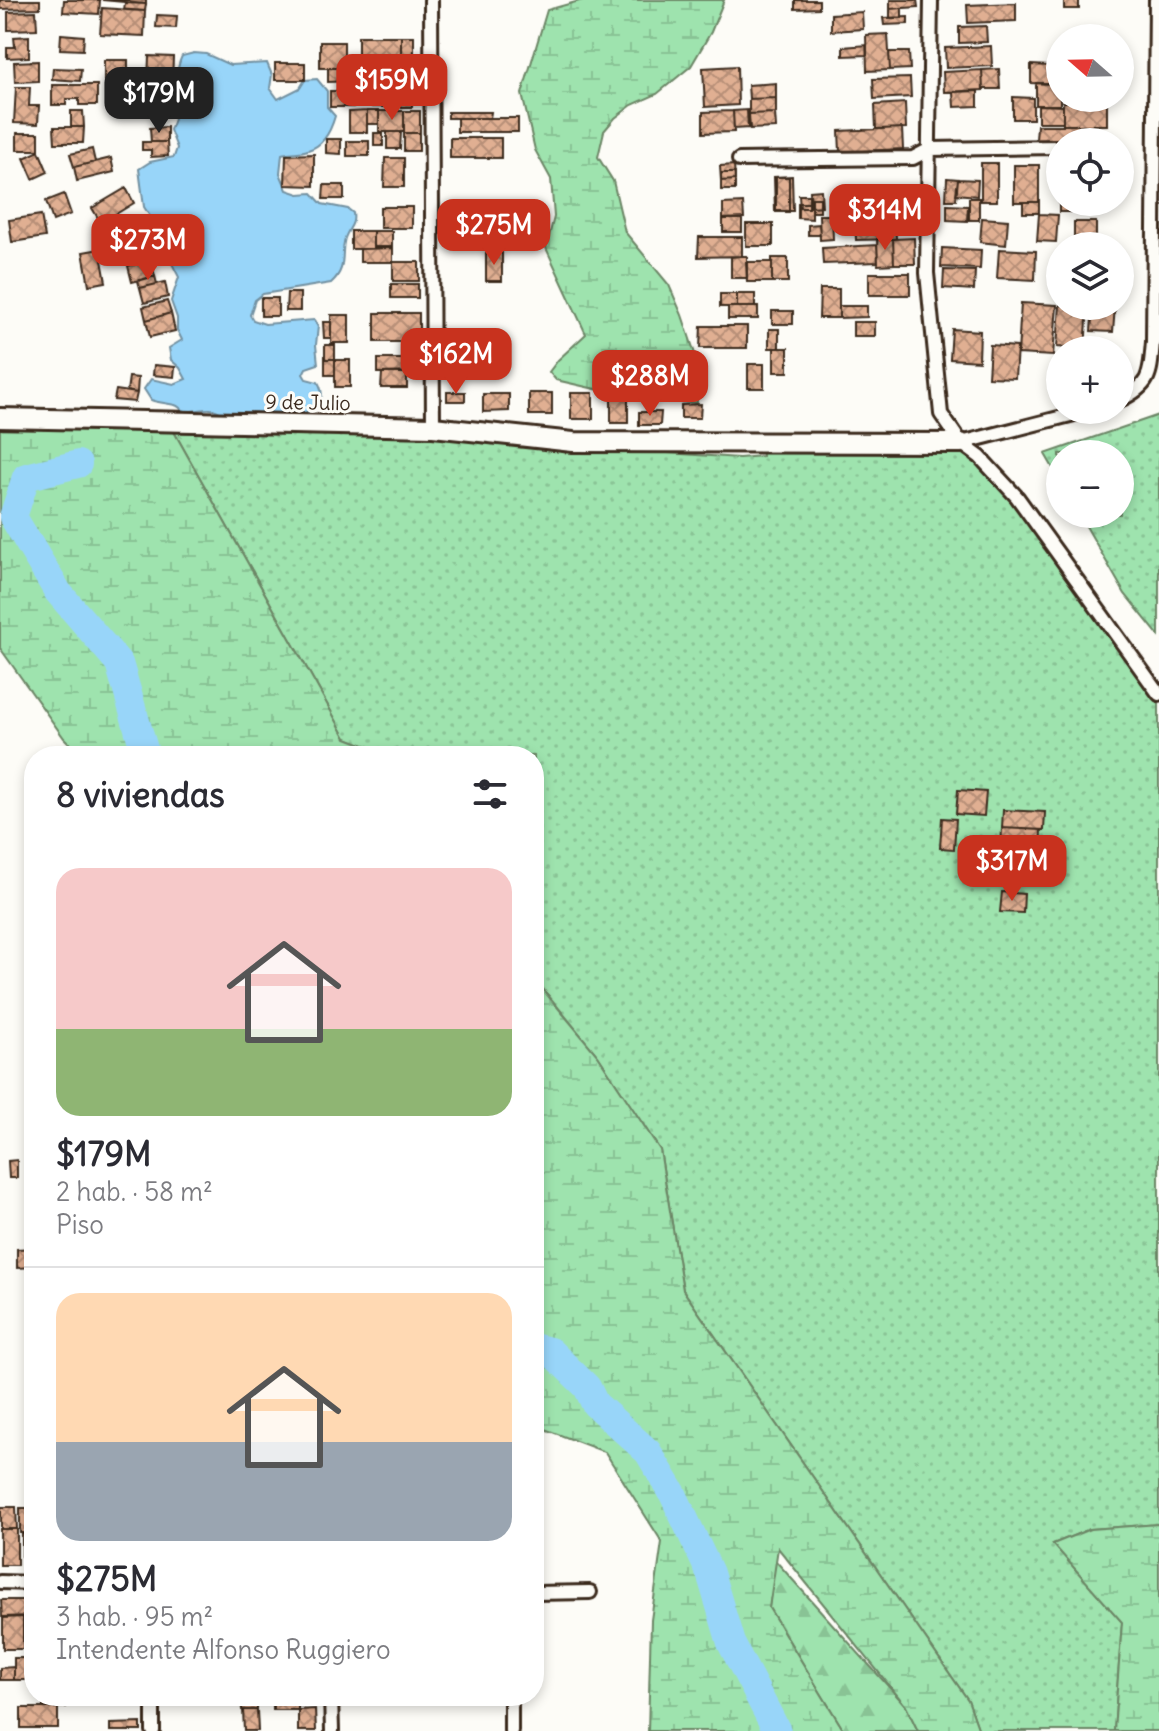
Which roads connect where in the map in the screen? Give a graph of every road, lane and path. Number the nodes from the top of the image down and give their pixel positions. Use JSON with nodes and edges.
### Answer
{"nodes":[{"id":1,"x":431,"y":0,"type":"edge"},
{"id":2,"x":931,"y":0,"type":"edge"},
{"id":3,"x":1156,"y":0,"type":"edge"},
{"id":4,"x":1046,"y":147,"type":"edge"},
{"id":5,"x":930,"y":149,"type":"junction"},
{"id":6,"x":739,"y":160,"type":"dead end"},
{"id":7,"x":1134,"y":393,"type":"edge"},
{"id":8,"x":0,"y":418,"type":"edge"},
{"id":9,"x":1046,"y":421,"type":"edge"},
{"id":10,"x":433,"y":427,"type":"junction"},
{"id":11,"x":961,"y":443,"type":"junction"},
{"id":12,"x":1159,"y":694,"type":"edge"},
{"id":13,"x":0,"y":1582,"type":"edge"},
{"id":14,"x":24,"y":1583,"type":"edge"},
{"id":15,"x":590,"y":1592,"type":"dead end"},
{"id":16,"x":544,"y":1593,"type":"edge"},
{"id":17,"x":153,"y":1706,"type":"edge"},
{"id":18,"x":331,"y":1706,"type":"edge"},
{"id":19,"x":511,"y":1706,"type":"edge"},
{"id":20,"x":153,"y":1731,"type":"edge"},
{"id":21,"x":332,"y":1731,"type":"edge"},
{"id":22,"x":511,"y":1731,"type":"edge"}],
"edges":[{"from":1,"to":10,"type":"street"},
{"from":2,"to":5,"type":"street"},
{"from":3,"to":7,"type":"street"},
{"from":4,"to":5,"type":"street"},
{"from":5,"to":6,"type":"street"},
{"from":5,"to":11,"type":"street"},
{"from":8,"to":10,"type":"main road","name":"9 de Julio"},
{"from":9,"to":11,"type":"street","name":"9 de Julio"},
{"from":10,"to":11,"type":"main road","name":"9 de Julio"},
{"from":11,"to":12,"type":"street"},
{"from":13,"to":14,"type":"street"},
{"from":15,"to":16,"type":"street"},
{"from":17,"to":20,"type":"street"},
{"from":18,"to":21,"type":"street"},
{"from":19,"to":22,"type":"street"}]}
